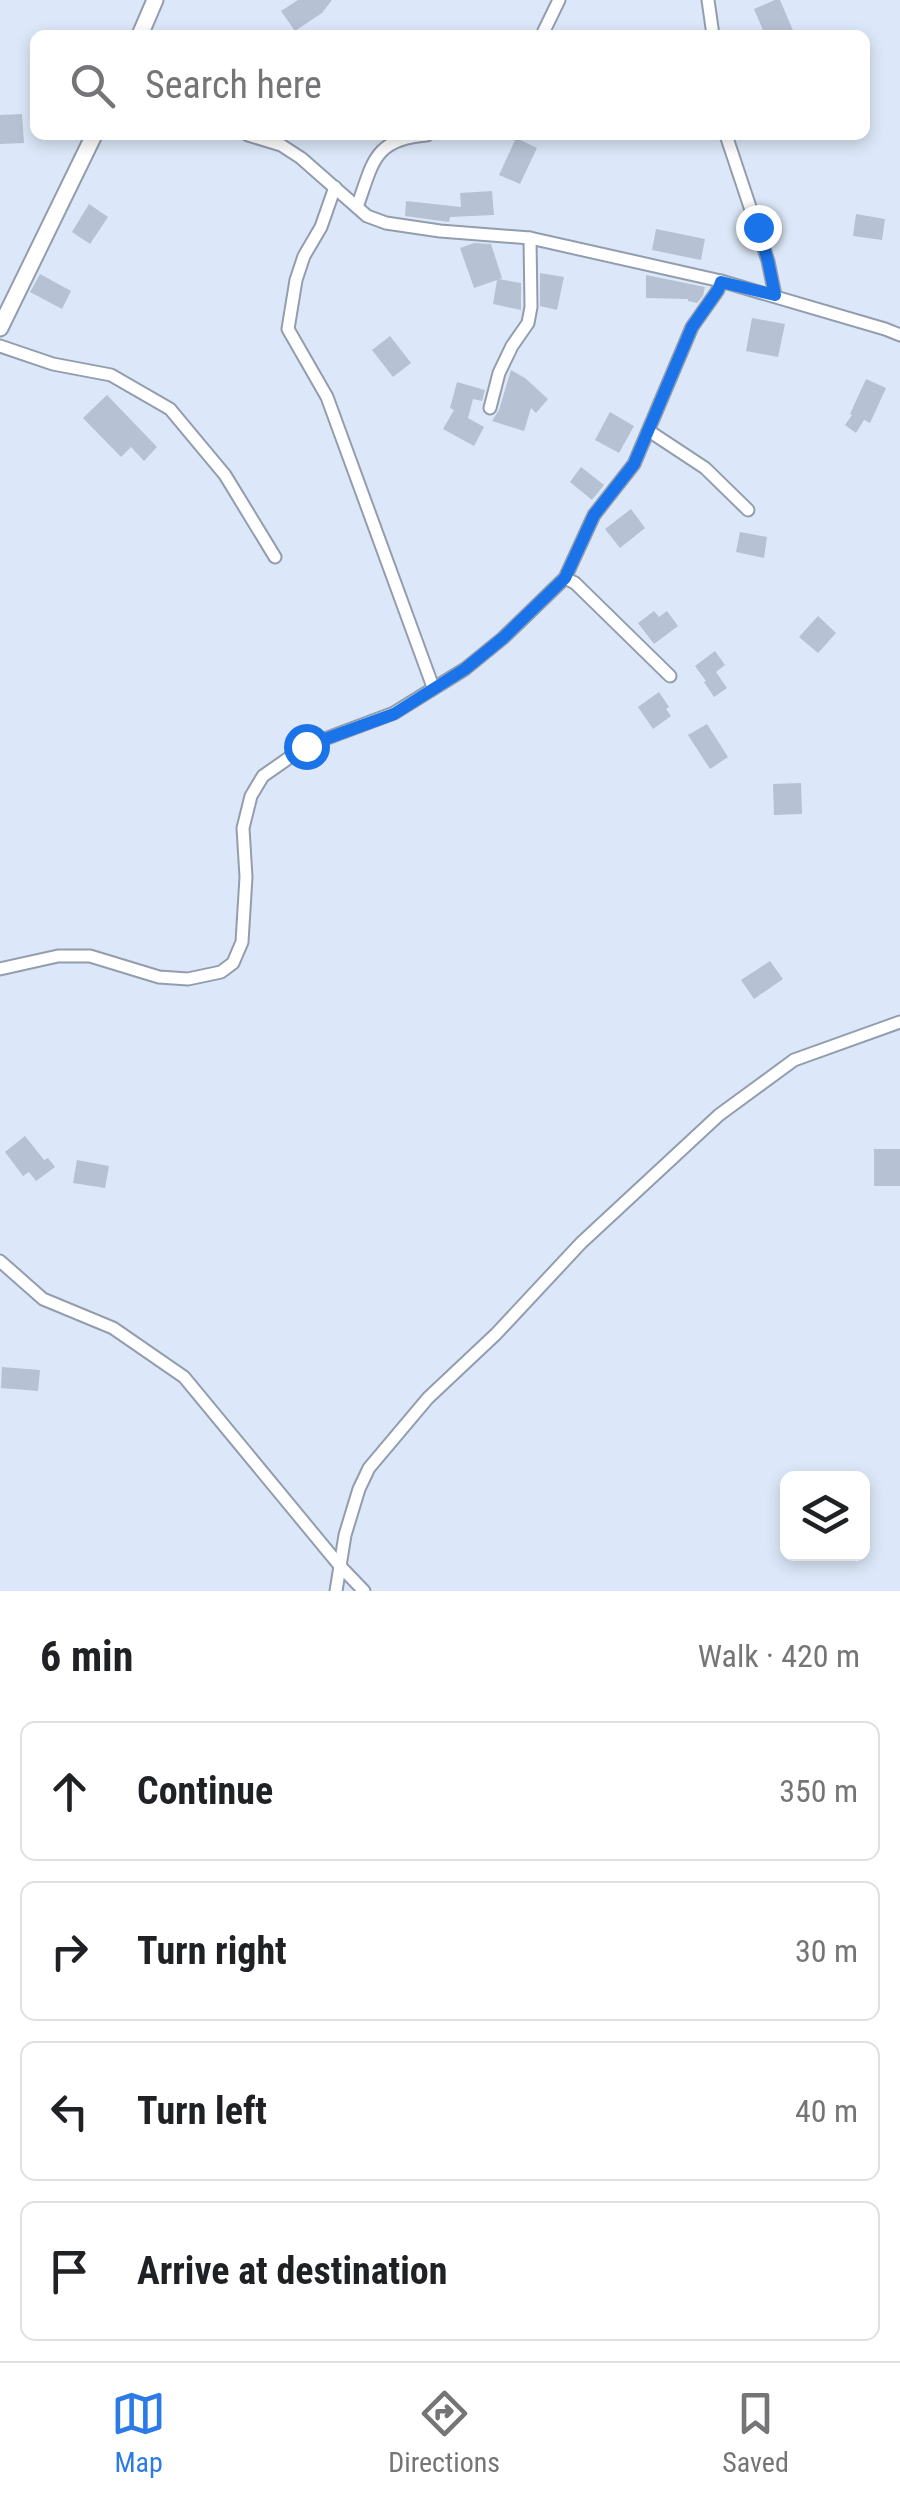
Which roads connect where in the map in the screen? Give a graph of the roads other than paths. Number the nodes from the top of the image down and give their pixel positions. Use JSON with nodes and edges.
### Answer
{"nodes":[{"id":1,"x":559,"y":0,"type":"edge"},
{"id":2,"x":708,"y":0,"type":"edge"},
{"id":3,"x":154,"y":1,"type":"edge"},
{"id":4,"x":142,"y":30,"type":"edge"},
{"id":5,"x":544,"y":30,"type":"edge"},
{"id":6,"x":712,"y":30,"type":"edge"},
{"id":7,"x":92,"y":140,"type":"edge"},
{"id":8,"x":285,"y":140,"type":"edge"},
{"id":9,"x":400,"y":140,"type":"edge"},
{"id":10,"x":728,"y":140,"type":"edge"},
{"id":11,"x":335,"y":187,"type":"junction"},
{"id":12,"x":356,"y":207,"type":"junction"},
{"id":13,"x":530,"y":238,"type":"junction"},
{"id":14,"x":721,"y":282,"type":"junction"},
{"id":15,"x":775,"y":295,"type":"junction"},
{"id":16,"x":0,"y":328,"type":"edge"},
{"id":17,"x":900,"y":335,"type":"edge"},
{"id":18,"x":0,"y":346,"type":"edge"},
{"id":19,"x":490,"y":408,"type":"dead end"},
{"id":20,"x":649,"y":431,"type":"junction"},
{"id":21,"x":748,"y":510,"type":"dead end"},
{"id":22,"x":275,"y":556,"type":"dead end"},
{"id":23,"x":565,"y":578,"type":"junction"},
{"id":24,"x":670,"y":676,"type":"dead end"},
{"id":25,"x":432,"y":687,"type":"junction"},
{"id":26,"x":0,"y":969,"type":"edge"},
{"id":27,"x":900,"y":1005,"type":"edge"},
{"id":28,"x":899,"y":1022,"type":"edge"},
{"id":29,"x":0,"y":1261,"type":"edge"},
{"id":30,"x":340,"y":1566,"type":"junction"},
{"id":31,"x":336,"y":1591,"type":"edge"},
{"id":32,"x":364,"y":1591,"type":"edge"}],
"edges":[{"from":1,"to":5,"type":"street"},
{"from":2,"to":6,"type":"street"},
{"from":3,"to":4,"type":"street"},
{"from":7,"to":16,"type":"street"},
{"from":8,"to":11,"type":"street"},
{"from":9,"to":12,"type":"street"},
{"from":10,"to":15,"type":"street"},
{"from":11,"to":12,"type":"street"},
{"from":11,"to":25,"type":"street"},
{"from":12,"to":13,"type":"street"},
{"from":13,"to":14,"type":"street"},
{"from":13,"to":19,"type":"street"},
{"from":14,"to":15,"type":"street"},
{"from":14,"to":20,"type":"street"},
{"from":15,"to":17,"type":"street"},
{"from":18,"to":22,"type":"street"},
{"from":20,"to":21,"type":"street"},
{"from":20,"to":23,"type":"street"},
{"from":23,"to":24,"type":"street"},
{"from":23,"to":25,"type":"street"},
{"from":25,"to":26,"type":"street"},
{"from":27,"to":28,"type":"street"},
{"from":28,"to":30,"type":"street"},
{"from":29,"to":30,"type":"street"},
{"from":30,"to":31,"type":"street"},
{"from":30,"to":32,"type":"street"}]}
